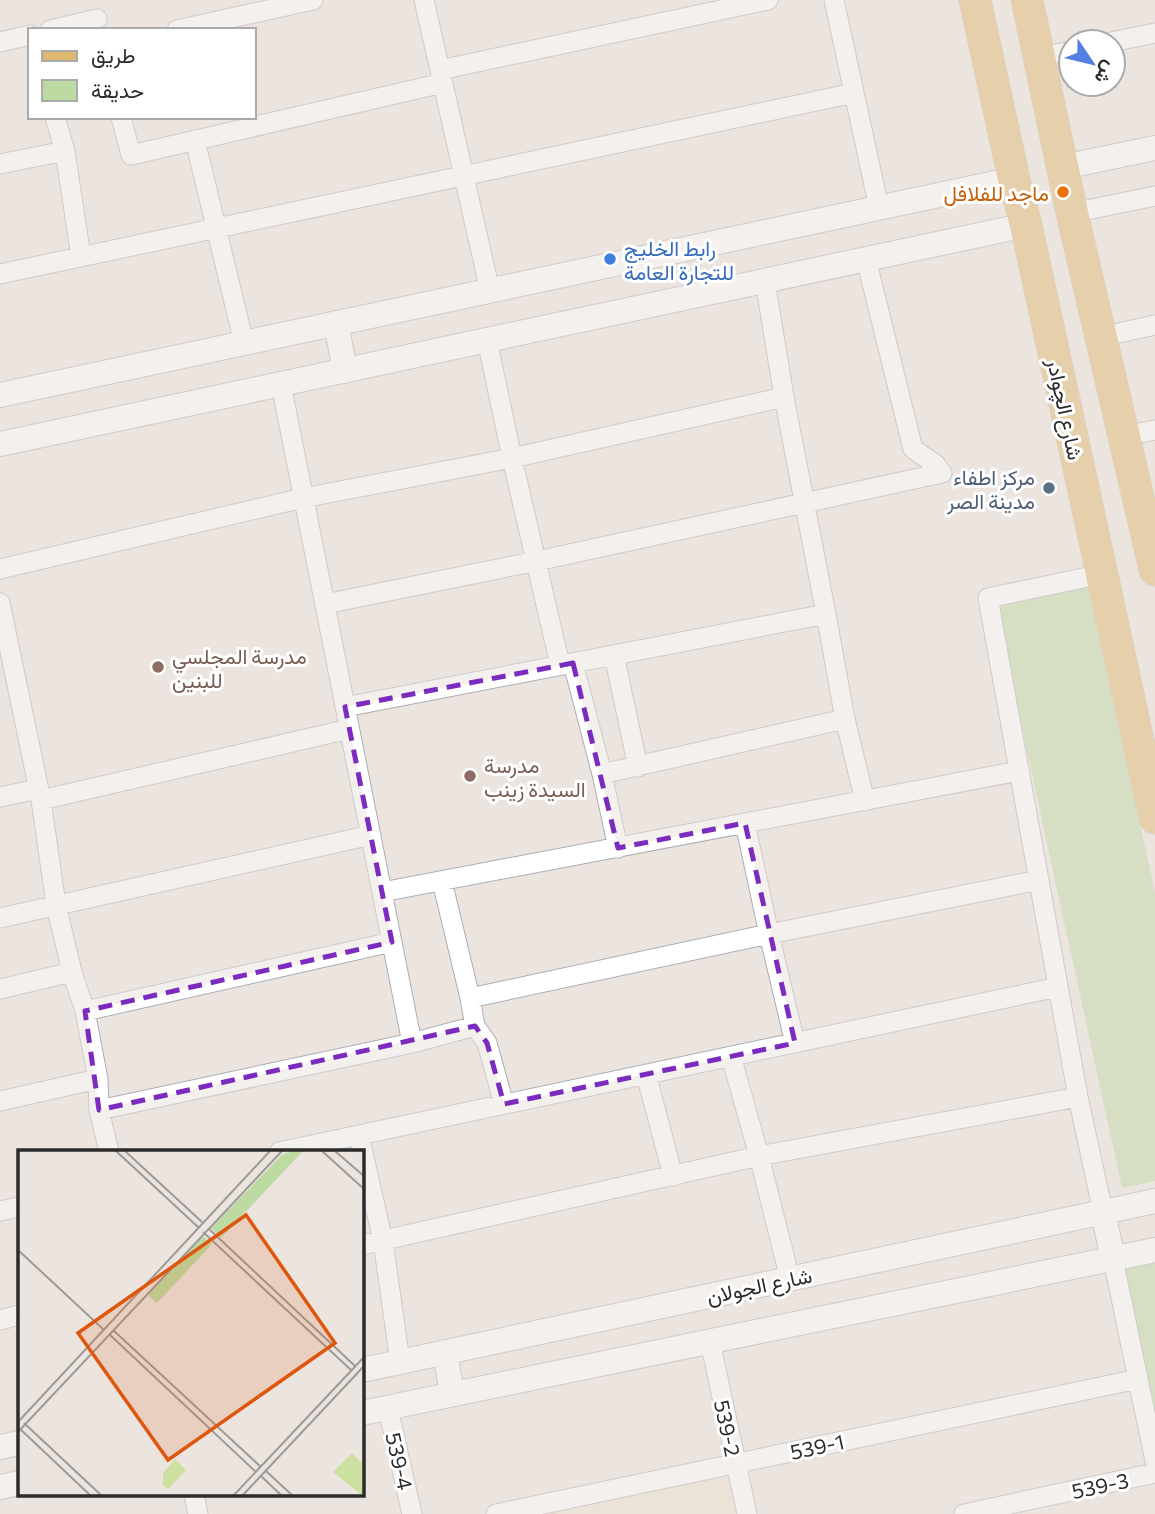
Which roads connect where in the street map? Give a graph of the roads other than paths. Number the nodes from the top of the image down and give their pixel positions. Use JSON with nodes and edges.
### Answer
{"nodes":[{"id":1,"x":313,"y":0,"type":"edge"},
{"id":2,"x":424,"y":0,"type":"edge"},
{"id":3,"x":768,"y":0,"type":"edge"},
{"id":4,"x":834,"y":0,"type":"edge"},
{"id":5,"x":975,"y":0,"type":"edge"},
{"id":6,"x":1027,"y":0,"type":"edge"},
{"id":7,"x":97,"y":16,"type":"edge"},
{"id":8,"x":57,"y":28,"type":"edge"},
{"id":9,"x":186,"y":28,"type":"edge"},
{"id":10,"x":1155,"y":33,"type":"edge"},
{"id":11,"x":28,"y":35,"type":"edge"},
{"id":12,"x":1127,"y":39,"type":"edge"},
{"id":13,"x":0,"y":42,"type":"edge"},
{"id":14,"x":1057,"y":54,"type":"edge"},
{"id":15,"x":1039,"y":57,"type":"junction"},
{"id":16,"x":442,"y":76,"type":"junction"},
{"id":17,"x":854,"y":93,"type":"junction"},
{"id":18,"x":56,"y":119,"type":"edge"},
{"id":19,"x":122,"y":119,"type":"edge"},
{"id":20,"x":195,"y":140,"type":"junction"},
{"id":21,"x":1155,"y":148,"type":"edge"},
{"id":22,"x":65,"y":151,"type":"junction"},
{"id":23,"x":0,"y":164,"type":"edge"},
{"id":24,"x":1063,"y":167,"type":"junction"},
{"id":25,"x":464,"y":176,"type":"junction"},
{"id":26,"x":1014,"y":179,"type":"junction"},
{"id":27,"x":1155,"y":196,"type":"edge"},
{"id":28,"x":879,"y":208,"type":"junction"},
{"id":29,"x":1072,"y":214,"type":"junction"},
{"id":30,"x":1026,"y":225,"type":"junction"},
{"id":31,"x":217,"y":228,"type":"junction"},
{"id":32,"x":81,"y":257,"type":"junction"},
{"id":33,"x":866,"y":259,"type":"junction"},
{"id":34,"x":0,"y":274,"type":"edge"},
{"id":35,"x":765,"y":281,"type":"junction"},
{"id":36,"x":490,"y":291,"type":"junction"},
{"id":37,"x":336,"y":323,"type":"junction"},
{"id":38,"x":1155,"y":325,"type":"edge"},
{"id":39,"x":1100,"y":337,"type":"junction"},
{"id":40,"x":487,"y":340,"type":"junction"},
{"id":41,"x":244,"y":343,"type":"junction"},
{"id":42,"x":345,"y":370,"type":"junction"},
{"id":43,"x":281,"y":384,"type":"junction"},
{"id":44,"x":0,"y":395,"type":"edge"},
{"id":45,"x":784,"y":397,"type":"junction"},
{"id":46,"x":1155,"y":430,"type":"edge"},
{"id":47,"x":1124,"y":436,"type":"junction"},
{"id":48,"x":0,"y":444,"type":"edge"},
{"id":49,"x":512,"y":458,"type":"junction"},
{"id":50,"x":1137,"y":494,"type":"junction"},
{"id":51,"x":303,"y":498,"type":"junction"},
{"id":52,"x":805,"y":504,"type":"junction"},
{"id":53,"x":1087,"y":507,"type":"junction"},
{"id":54,"x":1153,"y":552,"type":"edge"},
{"id":55,"x":537,"y":561,"type":"junction"},
{"id":56,"x":0,"y":569,"type":"edge"},
{"id":57,"x":1102,"y":574,"type":"junction"},
{"id":58,"x":0,"y":603,"type":"edge"},
{"id":59,"x":325,"y":604,"type":"junction"},
{"id":60,"x":826,"y":614,"type":"junction"},
{"id":61,"x":614,"y":655,"type":"junction"},
{"id":62,"x":567,"y":664,"type":"junction"},
{"id":63,"x":7,"y":674,"type":"edge"},
{"id":64,"x":345,"y":707,"type":"junction"},
{"id":65,"x":845,"y":719,"type":"junction"},
{"id":66,"x":349,"y":729,"type":"junction"},
{"id":67,"x":638,"y":767,"type":"junction"},
{"id":68,"x":1019,"y":771,"type":"junction"},
{"id":69,"x":602,"y":774,"type":"junction"},
{"id":70,"x":40,"y":794,"type":"junction"},
{"id":71,"x":0,"y":797,"type":"edge"},
{"id":72,"x":865,"y":801,"type":"junction"},
{"id":73,"x":1155,"y":818,"type":"edge"},
{"id":74,"x":745,"y":823,"type":"junction"},
{"id":75,"x":371,"y":835,"type":"junction"},
{"id":76,"x":618,"y":848,"type":"junction"},
{"id":77,"x":1039,"y":880,"type":"junction"},
{"id":78,"x":442,"y":881,"type":"junction"},
{"id":79,"x":382,"y":892,"type":"junction"},
{"id":80,"x":57,"y":905,"type":"junction"},
{"id":81,"x":0,"y":918,"type":"edge"},
{"id":82,"x":769,"y":934,"type":"junction"},
{"id":83,"x":392,"y":942,"type":"junction"},
{"id":84,"x":72,"y":972,"type":"junction"},
{"id":85,"x":1058,"y":987,"type":"junction"},
{"id":86,"x":0,"y":989,"type":"edge"},
{"id":87,"x":470,"y":998,"type":"junction"},
{"id":88,"x":85,"y":1011,"type":"junction"},
{"id":89,"x":475,"y":1026,"type":"junction"},
{"id":90,"x":412,"y":1043,"type":"junction"},
{"id":91,"x":796,"y":1043,"type":"junction"},
{"id":92,"x":731,"y":1056,"type":"junction"},
{"id":93,"x":646,"y":1074,"type":"junction"},
{"id":94,"x":98,"y":1079,"type":"junction"},
{"id":95,"x":1078,"y":1097,"type":"junction"},
{"id":96,"x":0,"y":1101,"type":"edge"},
{"id":97,"x":504,"y":1104,"type":"junction"},
{"id":98,"x":99,"y":1110,"type":"junction"},
{"id":99,"x":359,"y":1135,"type":"junction"},
{"id":100,"x":109,"y":1150,"type":"edge"},
{"id":101,"x":288,"y":1150,"type":"edge"},
{"id":102,"x":362,"y":1150,"type":"edge"},
{"id":103,"x":759,"y":1156,"type":"junction"},
{"id":104,"x":364,"y":1157,"type":"edge"},
{"id":105,"x":673,"y":1176,"type":"junction"},
{"id":106,"x":1155,"y":1201,"type":"edge"},
{"id":107,"x":18,"y":1207,"type":"edge"},
{"id":108,"x":0,"y":1211,"type":"edge"},
{"id":109,"x":1103,"y":1212,"type":"junction"},
{"id":110,"x":383,"y":1241,"type":"junction"},
{"id":111,"x":364,"y":1245,"type":"edge"},
{"id":112,"x":1155,"y":1250,"type":"edge"},
{"id":113,"x":1113,"y":1259,"type":"junction"},
{"id":114,"x":790,"y":1279,"type":"junction"},
{"id":115,"x":18,"y":1315,"type":"edge"},
{"id":116,"x":0,"y":1320,"type":"edge"},
{"id":117,"x":710,"y":1341,"type":"junction"},
{"id":118,"x":445,"y":1352,"type":"junction"},
{"id":119,"x":400,"y":1362,"type":"junction"},
{"id":120,"x":364,"y":1370,"type":"edge"},
{"id":121,"x":1138,"y":1378,"type":"junction"},
{"id":122,"x":452,"y":1394,"type":"junction"},
{"id":123,"x":387,"y":1408,"type":"junction"},
{"id":124,"x":364,"y":1413,"type":"edge"},
{"id":125,"x":18,"y":1443,"type":"edge"},
{"id":126,"x":0,"y":1447,"type":"edge"},
{"id":127,"x":1155,"y":1461,"type":"edge"},
{"id":128,"x":736,"y":1463,"type":"junction"},
{"id":129,"x":1155,"y":1473,"type":"edge"},
{"id":130,"x":18,"y":1483,"type":"edge"},
{"id":131,"x":0,"y":1487,"type":"edge"},
{"id":132,"x":194,"y":1496,"type":"edge"},
{"id":133,"x":198,"y":1514,"type":"edge"},
{"id":134,"x":412,"y":1514,"type":"edge"},
{"id":135,"x":496,"y":1514,"type":"edge"},
{"id":136,"x":747,"y":1514,"type":"edge"},
{"id":137,"x":964,"y":1514,"type":"edge"}],
"edges":[{"from":1,"to":9,"type":"street"},
{"from":2,"to":16,"type":"street"},
{"from":3,"to":16,"type":"street"},
{"from":4,"to":17,"type":"street"},
{"from":5,"to":26,"type":"main road","name":"شارع الچوادر"},
{"from":6,"to":15,"type":"main road"},
{"from":7,"to":8,"type":"street"},
{"from":10,"to":12,"type":"street"},
{"from":11,"to":13,"type":"street"},
{"from":14,"to":15,"type":"street"},
{"from":15,"to":24,"type":"main road"},
{"from":16,"to":20,"type":"street"},
{"from":16,"to":25,"type":"street"},
{"from":17,"to":25,"type":"street"},
{"from":17,"to":28,"type":"street"},
{"from":18,"to":22,"type":"street"},
{"from":19,"to":20,"type":"street"},
{"from":20,"to":31,"type":"street"},
{"from":21,"to":24,"type":"street"},
{"from":22,"to":23,"type":"street"},
{"from":22,"to":32,"type":"street"},
{"from":24,"to":29,"type":"main road"},
{"from":25,"to":31,"type":"street"},
{"from":25,"to":36,"type":"street"},
{"from":26,"to":28,"type":"street"},
{"from":26,"to":30,"type":"main road","name":"شارع الچوادر"},
{"from":27,"to":29,"type":"street"},
{"from":28,"to":36,"type":"street"},
{"from":29,"to":39,"type":"main road"},
{"from":30,"to":33,"type":"street"},
{"from":30,"to":53,"type":"main road","name":"شارع الچوادر"},
{"from":31,"to":32,"type":"street"},
{"from":31,"to":41,"type":"street"},
{"from":32,"to":34,"type":"street"},
{"from":33,"to":35,"type":"street"},
{"from":33,"to":52,"type":"street"},
{"from":35,"to":40,"type":"street"},
{"from":35,"to":45,"type":"street"},
{"from":36,"to":37,"type":"street"},
{"from":37,"to":41,"type":"street"},
{"from":37,"to":42,"type":"street"},
{"from":38,"to":39,"type":"street"},
{"from":39,"to":47,"type":"main road"},
{"from":40,"to":42,"type":"street"},
{"from":40,"to":49,"type":"street"},
{"from":41,"to":44,"type":"street"},
{"from":42,"to":43,"type":"street"},
{"from":43,"to":48,"type":"street"},
{"from":43,"to":51,"type":"street"},
{"from":45,"to":49,"type":"street"},
{"from":45,"to":52,"type":"street"},
{"from":46,"to":47,"type":"street"},
{"from":47,"to":50,"type":"main road"},
{"from":49,"to":51,"type":"street"},
{"from":49,"to":55,"type":"street"},
{"from":50,"to":53,"type":"main road"},
{"from":50,"to":54,"type":"main road"},
{"from":51,"to":56,"type":"street"},
{"from":51,"to":59,"type":"street"},
{"from":52,"to":55,"type":"street"},
{"from":52,"to":60,"type":"street"},
{"from":53,"to":57,"type":"main road","name":"شارع الچوادر"},
{"from":55,"to":59,"type":"street"},
{"from":55,"to":62,"type":"street"},
{"from":57,"to":68,"type":"street"},
{"from":57,"to":73,"type":"main road","name":"شارع الچوادر"},
{"from":58,"to":63,"type":"street"},
{"from":59,"to":64,"type":"street"},
{"from":60,"to":61,"type":"street"},
{"from":60,"to":65,"type":"street"},
{"from":61,"to":62,"type":"street"},
{"from":61,"to":67,"type":"street"},
{"from":62,"to":64,"type":"street"},
{"from":62,"to":69,"type":"street"},
{"from":63,"to":70,"type":"street"},
{"from":64,"to":66,"type":"street"},
{"from":65,"to":67,"type":"street"},
{"from":65,"to":72,"type":"street"},
{"from":66,"to":70,"type":"street"},
{"from":66,"to":75,"type":"street"},
{"from":67,"to":69,"type":"street"},
{"from":68,"to":72,"type":"street"},
{"from":68,"to":77,"type":"street"},
{"from":69,"to":76,"type":"street"},
{"from":70,"to":71,"type":"street"},
{"from":70,"to":80,"type":"street"},
{"from":72,"to":74,"type":"street"},
{"from":74,"to":76,"type":"street"},
{"from":74,"to":82,"type":"street"},
{"from":75,"to":79,"type":"street"},
{"from":75,"to":80,"type":"street"},
{"from":76,"to":78,"type":"street"},
{"from":77,"to":82,"type":"street"},
{"from":77,"to":85,"type":"street"},
{"from":78,"to":79,"type":"street"},
{"from":78,"to":87,"type":"street"},
{"from":79,"to":83,"type":"street"},
{"from":80,"to":81,"type":"street"},
{"from":80,"to":84,"type":"street"},
{"from":82,"to":87,"type":"street"},
{"from":82,"to":91,"type":"street"},
{"from":83,"to":88,"type":"street"},
{"from":83,"to":90,"type":"street"},
{"from":84,"to":86,"type":"street"},
{"from":84,"to":88,"type":"street"},
{"from":85,"to":91,"type":"street"},
{"from":85,"to":95,"type":"street"},
{"from":87,"to":89,"type":"street"},
{"from":88,"to":94,"type":"street"},
{"from":89,"to":90,"type":"street"},
{"from":89,"to":97,"type":"street"},
{"from":90,"to":98,"type":"street"},
{"from":91,"to":92,"type":"street"},
{"from":92,"to":93,"type":"street"},
{"from":92,"to":103,"type":"street"},
{"from":93,"to":97,"type":"street"},
{"from":93,"to":105,"type":"street"},
{"from":94,"to":96,"type":"street"},
{"from":94,"to":98,"type":"street"},
{"from":95,"to":103,"type":"street"},
{"from":95,"to":109,"type":"street"},
{"from":97,"to":99,"type":"street"},
{"from":98,"to":100,"type":"street"},
{"from":99,"to":101,"type":"street"},
{"from":99,"to":102,"type":"street"},
{"from":103,"to":105,"type":"street"},
{"from":103,"to":114,"type":"street"},
{"from":104,"to":110,"type":"street"},
{"from":105,"to":110,"type":"street"},
{"from":106,"to":109,"type":"street","name":"شارع الجولان"},
{"from":107,"to":108,"type":"street"},
{"from":109,"to":113,"type":"street"},
{"from":109,"to":114,"type":"street","name":"شارع الجولان"},
{"from":110,"to":111,"type":"street"},
{"from":110,"to":119,"type":"street"},
{"from":112,"to":113,"type":"street"},
{"from":113,"to":117,"type":"street"},
{"from":113,"to":121,"type":"street"},
{"from":114,"to":118,"type":"street","name":"شارع الجولان"},
{"from":115,"to":116,"type":"street"},
{"from":117,"to":122,"type":"street"},
{"from":117,"to":128,"type":"street","name":"539-2"},
{"from":118,"to":119,"type":"street","name":"شارع الجولان"},
{"from":118,"to":122,"type":"street"},
{"from":119,"to":120,"type":"street","name":"شارع الجولان"},
{"from":121,"to":127,"type":"street"},
{"from":121,"to":128,"type":"street","name":"539-1"},
{"from":122,"to":123,"type":"street"},
{"from":123,"to":124,"type":"street"},
{"from":123,"to":134,"type":"street","name":"539-4"},
{"from":125,"to":126,"type":"street"},
{"from":128,"to":135,"type":"street","name":"539-1"},
{"from":128,"to":136,"type":"street","name":"539-2"},
{"from":129,"to":137,"type":"street","name":"539-3"},
{"from":130,"to":131,"type":"street"},
{"from":132,"to":133,"type":"street"}]}
